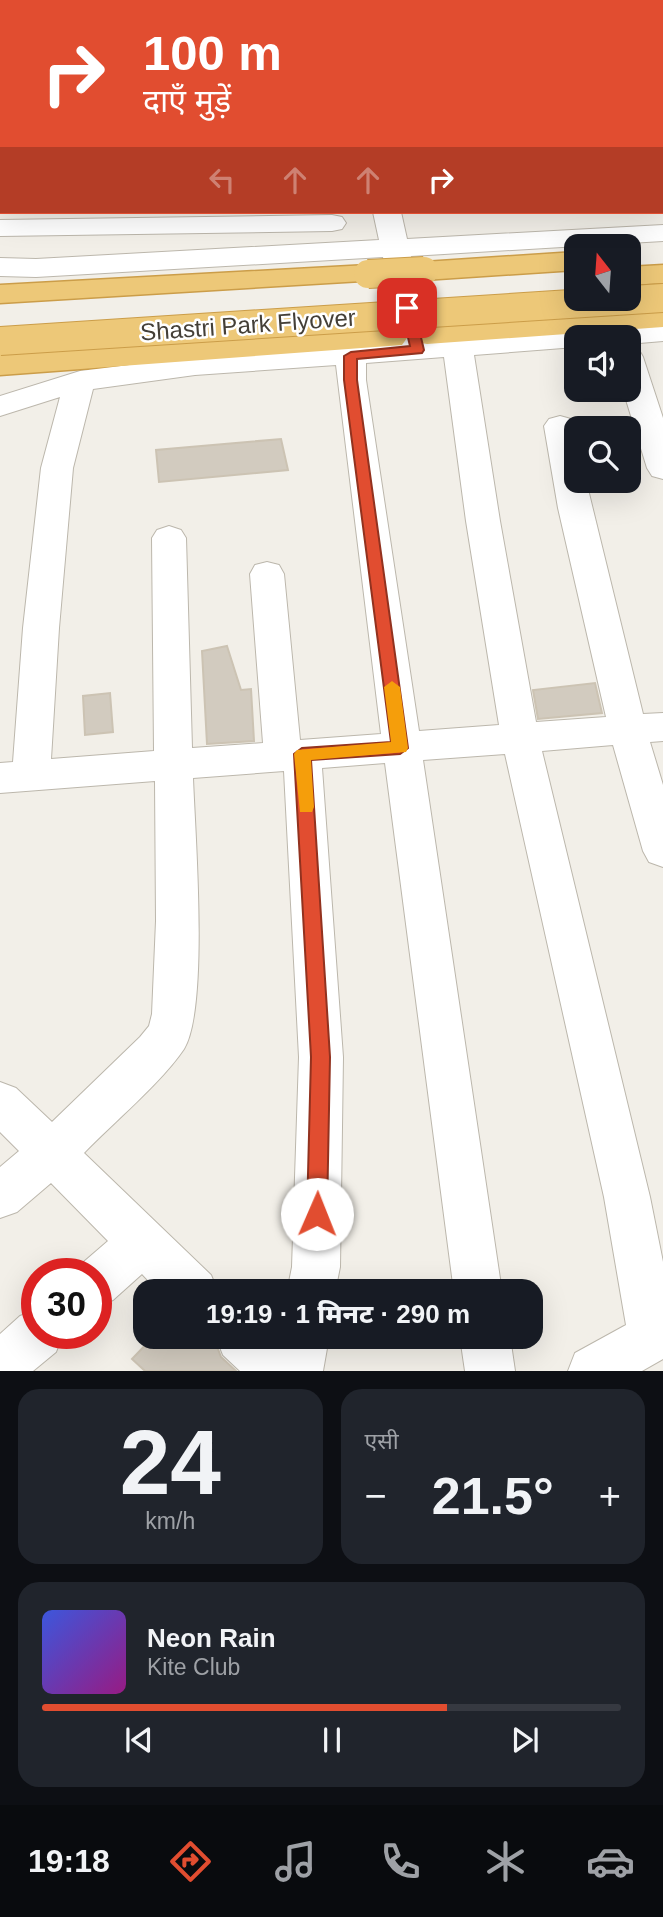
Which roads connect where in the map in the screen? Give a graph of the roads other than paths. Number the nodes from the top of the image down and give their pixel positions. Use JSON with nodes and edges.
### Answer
{"nodes":[{"id":1,"x":387,"y":214,"type":"edge"},
{"id":2,"x":533,"y":214,"type":"edge"},
{"id":3,"x":331,"y":217,"type":"edge"},
{"id":4,"x":0,"y":228,"type":"edge"},
{"id":5,"x":663,"y":233,"type":"edge"},
{"id":6,"x":541,"y":240,"type":"junction"},
{"id":7,"x":394,"y":248,"type":"junction"},
{"id":8,"x":335,"y":251,"type":"junction"},
{"id":9,"x":663,"y":256,"type":"edge"},
{"id":10,"x":641,"y":257,"type":"edge"},
{"id":11,"x":564,"y":262,"type":"edge"},
{"id":12,"x":0,"y":267,"type":"edge"},
{"id":13,"x":663,"y":274,"type":"edge"},
{"id":14,"x":641,"y":275,"type":"edge"},
{"id":15,"x":564,"y":281,"type":"edge"},
{"id":16,"x":0,"y":293,"type":"edge"},
{"id":17,"x":663,"y":298,"type":"edge"},
{"id":18,"x":0,"y":317,"type":"edge"},
{"id":19,"x":663,"y":318,"type":"edge"},
{"id":20,"x":663,"y":332,"type":"edge"},
{"id":21,"x":564,"y":338,"type":"edge"},
{"id":22,"x":641,"y":338,"type":"edge"},
{"id":23,"x":0,"y":341,"type":"edge"},
{"id":24,"x":423,"y":342,"type":"junction"},
{"id":25,"x":351,"y":356,"type":"junction"},
{"id":26,"x":0,"y":365,"type":"edge"},
{"id":27,"x":80,"y":381,"type":"junction"},
{"id":28,"x":641,"y":396,"type":"edge"},
{"id":29,"x":0,"y":405,"type":"edge"},
{"id":30,"x":560,"y":426,"type":"dead end"},
{"id":31,"x":663,"y":468,"type":"edge"},
{"id":32,"x":169,"y":538,"type":"dead end"},
{"id":33,"x":267,"y":574,"type":"dead end"},
{"id":34,"x":646,"y":729,"type":"edge"},
{"id":35,"x":520,"y":739,"type":"junction"},
{"id":36,"x":400,"y":748,"type":"junction"},
{"id":37,"x":293,"y":755,"type":"junction"},
{"id":38,"x":175,"y":764,"type":"junction"},
{"id":39,"x":16,"y":776,"type":"edge"},
{"id":40,"x":663,"y":851,"type":"edge"},
{"id":41,"x":0,"y":1102,"type":"edge"},
{"id":42,"x":51,"y":1154,"type":"junction"},
{"id":43,"x":0,"y":1196,"type":"edge"},
{"id":44,"x":143,"y":1242,"type":"junction"},
{"id":45,"x":112,"y":1269,"type":"edge"},
{"id":46,"x":181,"y":1279,"type":"edge"},
{"id":47,"x":314,"y":1279,"type":"edge"},
{"id":48,"x":476,"y":1279,"type":"edge"},
{"id":49,"x":658,"y":1335,"type":"edge"},
{"id":50,"x":21,"y":1349,"type":"edge"},
{"id":51,"x":253,"y":1349,"type":"edge"},
{"id":52,"x":302,"y":1349,"type":"edge"},
{"id":53,"x":486,"y":1349,"type":"edge"},
{"id":54,"x":0,"y":1367,"type":"edge"},
{"id":55,"x":276,"y":1371,"type":"edge"},
{"id":56,"x":298,"y":1371,"type":"edge"},
{"id":57,"x":489,"y":1371,"type":"edge"},
{"id":58,"x":593,"y":1371,"type":"edge"}],
"edges":[{"from":1,"to":7,"type":"street"},
{"from":2,"to":6,"type":"street"},
{"from":3,"to":4,"type":"street"},
{"from":3,"to":8,"type":"street"},
{"from":5,"to":6,"type":"street"},
{"from":6,"to":7,"type":"street"},
{"from":7,"to":8,"type":"street"},
{"from":7,"to":24,"type":"street"},
{"from":8,"to":12,"type":"street"},
{"from":9,"to":10,"type":"highway"},
{"from":11,"to":16,"type":"highway","bridge":true},
{"from":13,"to":14,"type":"highway"},
{"from":15,"to":18,"type":"highway","name":"Shastri Park Flyover"},
{"from":17,"to":23,"type":"highway","name":"Shastri Park Flyover","bridge":true},
{"from":19,"to":24,"type":"highway"},
{"from":20,"to":22,"type":"street"},
{"from":21,"to":24,"type":"street"},
{"from":24,"to":25,"type":"street"},
{"from":24,"to":26,"type":"highway"},
{"from":24,"to":35,"type":"street"},
{"from":25,"to":27,"type":"street"},
{"from":25,"to":36,"type":"street"},
{"from":27,"to":29,"type":"street"},
{"from":27,"to":39,"type":"street"},
{"from":28,"to":31,"type":"street"},
{"from":30,"to":34,"type":"street"},
{"from":32,"to":38,"type":"street"},
{"from":33,"to":37,"type":"street"},
{"from":34,"to":35,"type":"street"},
{"from":34,"to":40,"type":"street"},
{"from":35,"to":36,"type":"street"},
{"from":35,"to":49,"type":"street"},
{"from":36,"to":37,"type":"street"},
{"from":36,"to":48,"type":"street"},
{"from":37,"to":38,"type":"street"},
{"from":37,"to":47,"type":"street"},
{"from":38,"to":39,"type":"street"},
{"from":38,"to":42,"type":"street"},
{"from":41,"to":42,"type":"street"},
{"from":42,"to":43,"type":"street"},
{"from":42,"to":44,"type":"street"},
{"from":44,"to":45,"type":"street"},
{"from":44,"to":46,"type":"street"},
{"from":49,"to":58,"type":"street"},
{"from":50,"to":54,"type":"street"},
{"from":51,"to":55,"type":"street"},
{"from":52,"to":56,"type":"street"},
{"from":53,"to":57,"type":"street"}]}
